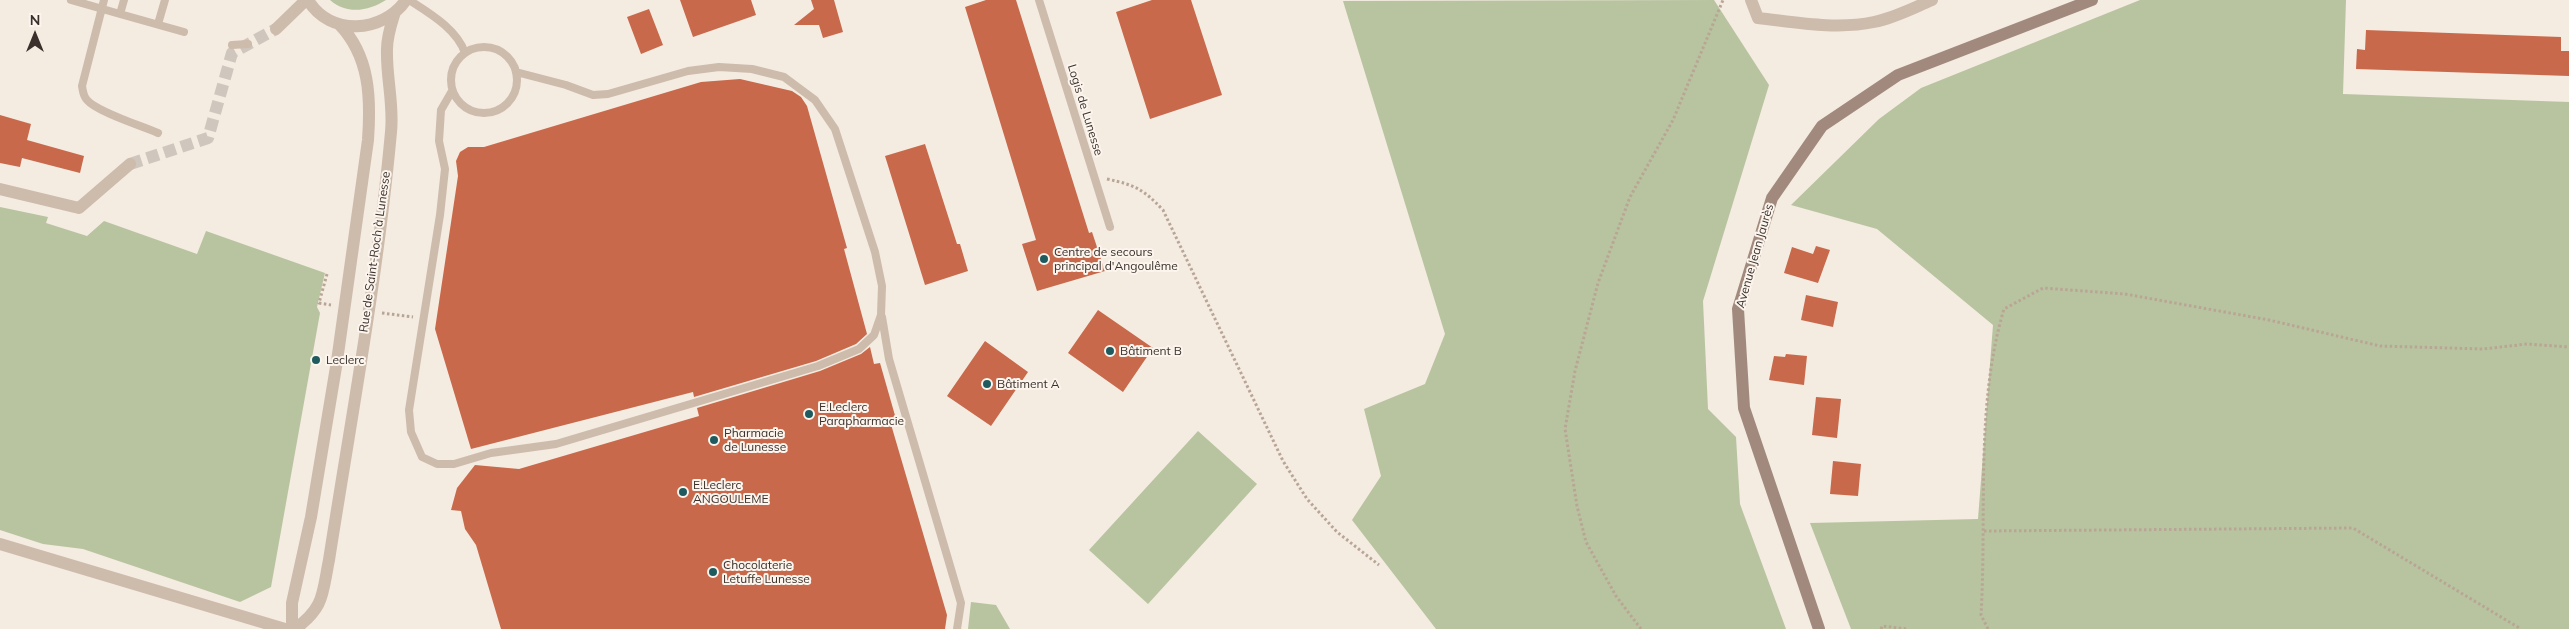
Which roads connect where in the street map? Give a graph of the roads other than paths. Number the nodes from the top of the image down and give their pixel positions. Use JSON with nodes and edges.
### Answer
{"nodes":[{"id":1,"x":71,"y":0,"type":"edge"},
{"id":2,"x":104,"y":0,"type":"edge"},
{"id":3,"x":124,"y":0,"type":"edge"},
{"id":4,"x":165,"y":0,"type":"edge"},
{"id":5,"x":307,"y":0,"type":"edge"},
{"id":6,"x":408,"y":0,"type":"edge"},
{"id":7,"x":1039,"y":0,"type":"edge"},
{"id":8,"x":1751,"y":0,"type":"edge"},
{"id":9,"x":1932,"y":0,"type":"edge"},
{"id":10,"x":2092,"y":0,"type":"edge"},
{"id":11,"x":102,"y":9,"type":"junction"},
{"id":12,"x":395,"y":12,"type":"junction"},
{"id":13,"x":120,"y":14,"type":"junction"},
{"id":14,"x":158,"y":24,"type":"junction"},
{"id":15,"x":339,"y":24,"type":"junction"},
{"id":16,"x":276,"y":29,"type":"tunnel mouth"},
{"id":17,"x":184,"y":32,"type":"dead end"},
{"id":18,"x":248,"y":44,"type":"dead end"},
{"id":19,"x":232,"y":45,"type":"dead end"},
{"id":20,"x":465,"y":52,"type":"junction"},
{"id":21,"x":516,"y":72,"type":"junction"},
{"id":22,"x":452,"y":91,"type":"junction"},
{"id":23,"x":158,"y":133,"type":"dead end"},
{"id":24,"x":130,"y":164,"type":"tunnel mouth"},
{"id":25,"x":0,"y":189,"type":"edge"},
{"id":26,"x":1110,"y":227,"type":"dead end"},
{"id":27,"x":881,"y":315,"type":"junction"},
{"id":28,"x":0,"y":544,"type":"edge"},
{"id":29,"x":285,"y":629,"type":"edge"},
{"id":30,"x":294,"y":629,"type":"edge"},
{"id":31,"x":957,"y":629,"type":"edge"},
{"id":32,"x":1819,"y":629,"type":"edge"}],
"edges":[{"from":1,"to":11,"type":"lane"},
{"from":2,"to":11,"type":"lane"},
{"from":3,"to":13,"type":"lane"},
{"from":4,"to":14,"type":"lane"},
{"from":5,"to":15,"type":"street"},
{"from":5,"to":16,"type":"street"},
{"from":6,"to":12,"type":"street"},
{"from":6,"to":20,"type":"lane"},
{"from":7,"to":26,"type":"lane","name":"Logis de Lunesse"},
{"from":8,"to":9,"type":"street"},
{"from":10,"to":32,"type":"main road","name":"Avenue Jean Jaurès"},
{"from":11,"to":13,"type":"lane"},
{"from":11,"to":23,"type":"lane"},
{"from":12,"to":15,"type":"street"},
{"from":12,"to":30,"type":"street","name":"Rue de Saint-Roch à Lunesse"},
{"from":13,"to":14,"type":"lane"},
{"from":14,"to":17,"type":"lane"},
{"from":15,"to":30,"type":"street","name":"Rue de Saint-Roch à Lunesse"},
{"from":18,"to":19,"type":"lane"},
{"from":20,"to":21,"type":"lane"},
{"from":20,"to":22,"type":"lane"},
{"from":21,"to":22,"type":"lane"},
{"from":21,"to":27,"type":"lane"},
{"from":22,"to":27,"type":"lane"},
{"from":24,"to":25,"type":"street"},
{"from":27,"to":31,"type":"lane"},
{"from":28,"to":29,"type":"street"}]}
